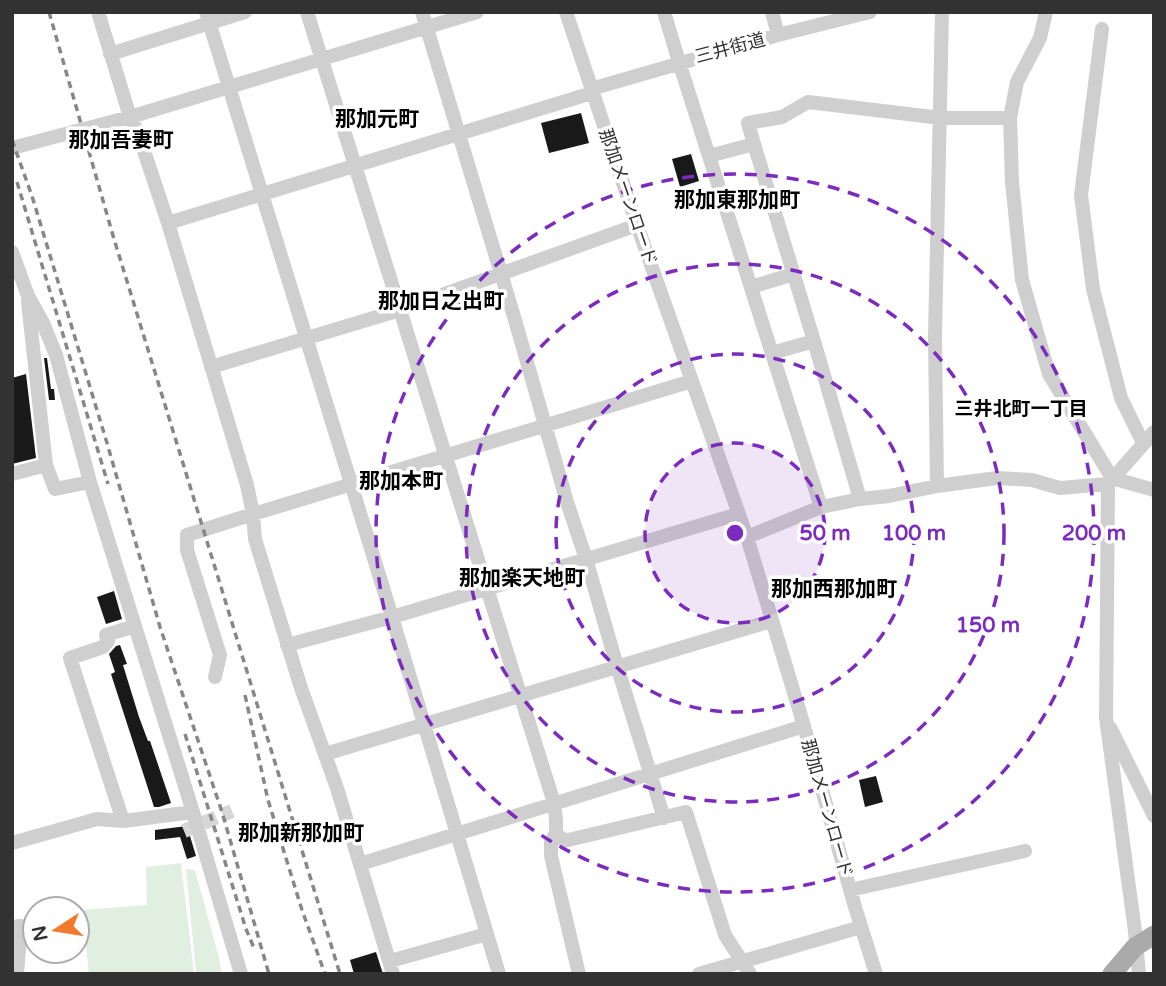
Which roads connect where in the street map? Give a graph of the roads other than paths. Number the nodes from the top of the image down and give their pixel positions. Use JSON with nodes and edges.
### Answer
{"nodes":[{"id":1,"x":97,"y":12,"type":"edge"},
{"id":2,"x":245,"y":12,"type":"edge"},
{"id":3,"x":307,"y":12,"type":"edge"},
{"id":4,"x":422,"y":12,"type":"edge"},
{"id":5,"x":477,"y":12,"type":"edge"},
{"id":6,"x":566,"y":12,"type":"edge"},
{"id":7,"x":664,"y":12,"type":"edge"},
{"id":8,"x":772,"y":12,"type":"edge"},
{"id":9,"x":870,"y":12,"type":"edge"},
{"id":10,"x":942,"y":12,"type":"edge"},
{"id":11,"x":1046,"y":12,"type":"edge"},
{"id":12,"x":847,"y":15,"type":"edge"},
{"id":13,"x":208,"y":18,"type":"edge"},
{"id":14,"x":426,"y":27,"type":"junction"},
{"id":15,"x":1102,"y":29,"type":"dead end"},
{"id":16,"x":778,"y":35,"type":"junction"},
{"id":17,"x":110,"y":54,"type":"junction"},
{"id":18,"x":321,"y":60,"type":"junction"},
{"id":19,"x":679,"y":62,"type":"junction"},
{"id":20,"x":228,"y":87,"type":"junction"},
{"id":21,"x":592,"y":91,"type":"junction"},
{"id":22,"x":130,"y":117,"type":"junction"},
{"id":23,"x":941,"y":118,"type":"junction"},
{"id":24,"x":1010,"y":118,"type":"junction"},
{"id":25,"x":458,"y":134,"type":"junction"},
{"id":26,"x":754,"y":144,"type":"junction"},
{"id":27,"x":12,"y":148,"type":"edge"},
{"id":28,"x":709,"y":156,"type":"junction"},
{"id":29,"x":354,"y":166,"type":"junction"},
{"id":30,"x":262,"y":194,"type":"junction"},
{"id":31,"x":168,"y":223,"type":"junction"},
{"id":32,"x":637,"y":225,"type":"junction"},
{"id":33,"x":12,"y":252,"type":"edge"},
{"id":34,"x":501,"y":274,"type":"junction"},
{"id":35,"x":793,"y":274,"type":"junction"},
{"id":36,"x":751,"y":287,"type":"junction"},
{"id":37,"x":28,"y":296,"type":"junction"},
{"id":38,"x":400,"y":310,"type":"junction"},
{"id":39,"x":307,"y":339,"type":"junction"},
{"id":40,"x":814,"y":341,"type":"junction"},
{"id":41,"x":772,"y":353,"type":"junction"},
{"id":42,"x":211,"y":367,"type":"junction"},
{"id":43,"x":692,"y":381,"type":"junction"},
{"id":44,"x":545,"y":425,"type":"junction"},
{"id":45,"x":1154,"y":432,"type":"edge"},
{"id":46,"x":1143,"y":443,"type":"junction"},
{"id":47,"x":445,"y":455,"type":"junction"},
{"id":48,"x":46,"y":465,"type":"junction"},
{"id":49,"x":12,"y":474,"type":"edge"},
{"id":50,"x":1110,"y":481,"type":"junction"},
{"id":51,"x":90,"y":482,"type":"junction"},
{"id":52,"x":352,"y":484,"type":"junction"},
{"id":53,"x":937,"y":486,"type":"junction"},
{"id":54,"x":1154,"y":490,"type":"edge"},
{"id":55,"x":860,"y":499,"type":"junction"},
{"id":56,"x":821,"y":507,"type":"junction"},
{"id":57,"x":253,"y":514,"type":"junction"},
{"id":58,"x":738,"y":514,"type":"junction"},
{"id":59,"x":747,"y":537,"type":"junction"},
{"id":60,"x":586,"y":559,"type":"junction"},
{"id":61,"x":486,"y":588,"type":"junction"},
{"id":62,"x":393,"y":617,"type":"junction"},
{"id":63,"x":771,"y":621,"type":"junction"},
{"id":64,"x":135,"y":626,"type":"junction"},
{"id":65,"x":287,"y":645,"type":"junction"},
{"id":66,"x":617,"y":666,"type":"junction"},
{"id":67,"x":215,"y":677,"type":"dead end"},
{"id":68,"x":520,"y":695,"type":"junction"},
{"id":69,"x":1106,"y":718,"type":"junction"},
{"id":70,"x":424,"y":724,"type":"junction"},
{"id":71,"x":804,"y":726,"type":"junction"},
{"id":72,"x":325,"y":754,"type":"junction"},
{"id":73,"x":651,"y":773,"type":"junction"},
{"id":74,"x":554,"y":803,"type":"junction"},
{"id":75,"x":193,"y":812,"type":"junction"},
{"id":76,"x":1154,"y":816,"type":"edge"},
{"id":77,"x":664,"y":818,"type":"junction"},
{"id":78,"x":123,"y":821,"type":"junction"},
{"id":79,"x":556,"y":832,"type":"junction"},
{"id":80,"x":456,"y":833,"type":"junction"},
{"id":81,"x":12,"y":842,"type":"edge"},
{"id":82,"x":1025,"y":852,"type":"dead end"},
{"id":83,"x":360,"y":864,"type":"junction"},
{"id":84,"x":850,"y":890,"type":"junction"},
{"id":85,"x":12,"y":927,"type":"edge"},
{"id":86,"x":861,"y":927,"type":"junction"},
{"id":87,"x":487,"y":934,"type":"junction"},
{"id":88,"x":1154,"y":935,"type":"edge"},
{"id":89,"x":746,"y":967,"type":"edge"},
{"id":90,"x":392,"y":968,"type":"edge"},
{"id":91,"x":17,"y":974,"type":"edge"},
{"id":92,"x":241,"y":974,"type":"edge"},
{"id":93,"x":499,"y":974,"type":"edge"},
{"id":94,"x":579,"y":974,"type":"edge"},
{"id":95,"x":699,"y":974,"type":"edge"},
{"id":96,"x":876,"y":974,"type":"edge"},
{"id":97,"x":1112,"y":974,"type":"edge"},
{"id":98,"x":1139,"y":974,"type":"edge"}],
"edges":[{"from":1,"to":17,"type":"street"},
{"from":2,"to":13,"type":"street"},
{"from":3,"to":18,"type":"street"},
{"from":4,"to":14,"type":"street"},
{"from":5,"to":14,"type":"street"},
{"from":6,"to":21,"type":"street","name":"那加メーンロード"},
{"from":7,"to":19,"type":"street"},
{"from":8,"to":16,"type":"street"},
{"from":9,"to":12,"type":"street","name":"三井街道"},
{"from":10,"to":23,"type":"street"},
{"from":11,"to":24,"type":"street"},
{"from":12,"to":16,"type":"street","name":"三井街道"},
{"from":13,"to":17,"type":"street"},
{"from":13,"to":20,"type":"street"},
{"from":14,"to":18,"type":"street"},
{"from":14,"to":25,"type":"street"},
{"from":15,"to":46,"type":"street"},
{"from":16,"to":19,"type":"street","name":"三井街道"},
{"from":17,"to":22,"type":"street"},
{"from":18,"to":20,"type":"street"},
{"from":18,"to":29,"type":"street"},
{"from":19,"to":21,"type":"street","name":"三井街道"},
{"from":19,"to":28,"type":"street"},
{"from":20,"to":22,"type":"street"},
{"from":20,"to":30,"type":"street"},
{"from":21,"to":25,"type":"street","name":"三井街道"},
{"from":21,"to":32,"type":"street","name":"那加メーンロード"},
{"from":22,"to":27,"type":"street"},
{"from":22,"to":31,"type":"street"},
{"from":23,"to":24,"type":"street"},
{"from":23,"to":26,"type":"street"},
{"from":23,"to":53,"type":"street"},
{"from":24,"to":50,"type":"street"},
{"from":25,"to":29,"type":"street","name":"三井街道"},
{"from":25,"to":34,"type":"street"},
{"from":26,"to":28,"type":"street"},
{"from":26,"to":35,"type":"street"},
{"from":28,"to":36,"type":"street"},
{"from":29,"to":30,"type":"street","name":"三井街道"},
{"from":29,"to":38,"type":"street"},
{"from":30,"to":31,"type":"street","name":"三井街道"},
{"from":30,"to":39,"type":"street"},
{"from":31,"to":42,"type":"street"},
{"from":32,"to":34,"type":"street"},
{"from":32,"to":43,"type":"street","name":"那加メーンロード"},
{"from":33,"to":37,"type":"street"},
{"from":34,"to":38,"type":"street"},
{"from":34,"to":44,"type":"street"},
{"from":35,"to":36,"type":"street"},
{"from":35,"to":40,"type":"street"},
{"from":36,"to":41,"type":"street"},
{"from":37,"to":48,"type":"street"},
{"from":37,"to":51,"type":"street"},
{"from":38,"to":39,"type":"street"},
{"from":38,"to":47,"type":"street"},
{"from":39,"to":42,"type":"street"},
{"from":39,"to":52,"type":"street"},
{"from":40,"to":41,"type":"street"},
{"from":40,"to":55,"type":"street"},
{"from":41,"to":56,"type":"street"},
{"from":42,"to":57,"type":"street"},
{"from":43,"to":44,"type":"street"},
{"from":43,"to":58,"type":"street","name":"那加メーンロード"},
{"from":44,"to":47,"type":"street"},
{"from":44,"to":60,"type":"street"},
{"from":45,"to":46,"type":"street"},
{"from":46,"to":50,"type":"street"},
{"from":47,"to":52,"type":"street"},
{"from":47,"to":61,"type":"street"},
{"from":48,"to":49,"type":"street"},
{"from":48,"to":51,"type":"street"},
{"from":50,"to":53,"type":"street"},
{"from":50,"to":54,"type":"street"},
{"from":50,"to":69,"type":"street"},
{"from":51,"to":64,"type":"street"},
{"from":52,"to":57,"type":"street"},
{"from":52,"to":62,"type":"street"},
{"from":53,"to":55,"type":"street"},
{"from":55,"to":56,"type":"street"},
{"from":56,"to":59,"type":"street"},
{"from":57,"to":65,"type":"street"},
{"from":57,"to":67,"type":"street"},
{"from":58,"to":59,"type":"street","name":"那加メーンロード"},
{"from":58,"to":60,"type":"street"},
{"from":59,"to":63,"type":"street","name":"那加メーンロード"},
{"from":60,"to":61,"type":"street"},
{"from":60,"to":66,"type":"street"},
{"from":61,"to":62,"type":"street"},
{"from":61,"to":68,"type":"street"},
{"from":62,"to":65,"type":"street"},
{"from":62,"to":70,"type":"street"},
{"from":63,"to":66,"type":"street"},
{"from":63,"to":71,"type":"street","name":"那加メーンロード"},
{"from":64,"to":75,"type":"street"},
{"from":64,"to":78,"type":"street"},
{"from":65,"to":72,"type":"street"},
{"from":66,"to":68,"type":"street"},
{"from":66,"to":73,"type":"street"},
{"from":68,"to":70,"type":"street"},
{"from":68,"to":74,"type":"street"},
{"from":69,"to":76,"type":"street"},
{"from":69,"to":98,"type":"street"},
{"from":70,"to":72,"type":"street"},
{"from":70,"to":80,"type":"street"},
{"from":71,"to":73,"type":"street"},
{"from":71,"to":84,"type":"street","name":"那加メーンロード"},
{"from":72,"to":83,"type":"street"},
{"from":73,"to":74,"type":"street"},
{"from":73,"to":77,"type":"street"},
{"from":74,"to":79,"type":"street"},
{"from":74,"to":80,"type":"street"},
{"from":75,"to":78,"type":"street"},
{"from":75,"to":92,"type":"street"},
{"from":77,"to":79,"type":"street"},
{"from":77,"to":89,"type":"street"},
{"from":78,"to":81,"type":"street"},
{"from":79,"to":94,"type":"street"},
{"from":80,"to":83,"type":"street"},
{"from":80,"to":87,"type":"street"},
{"from":82,"to":84,"type":"street"},
{"from":83,"to":90,"type":"street"},
{"from":84,"to":86,"type":"street","name":"那加メーンロード"},
{"from":85,"to":91,"type":"street"},
{"from":86,"to":89,"type":"street"},
{"from":86,"to":96,"type":"street","name":"那加メーンロード"},
{"from":87,"to":90,"type":"street"},
{"from":87,"to":93,"type":"street"},
{"from":88,"to":97,"type":"main road","bridge":true},
{"from":89,"to":95,"type":"street"}]}
